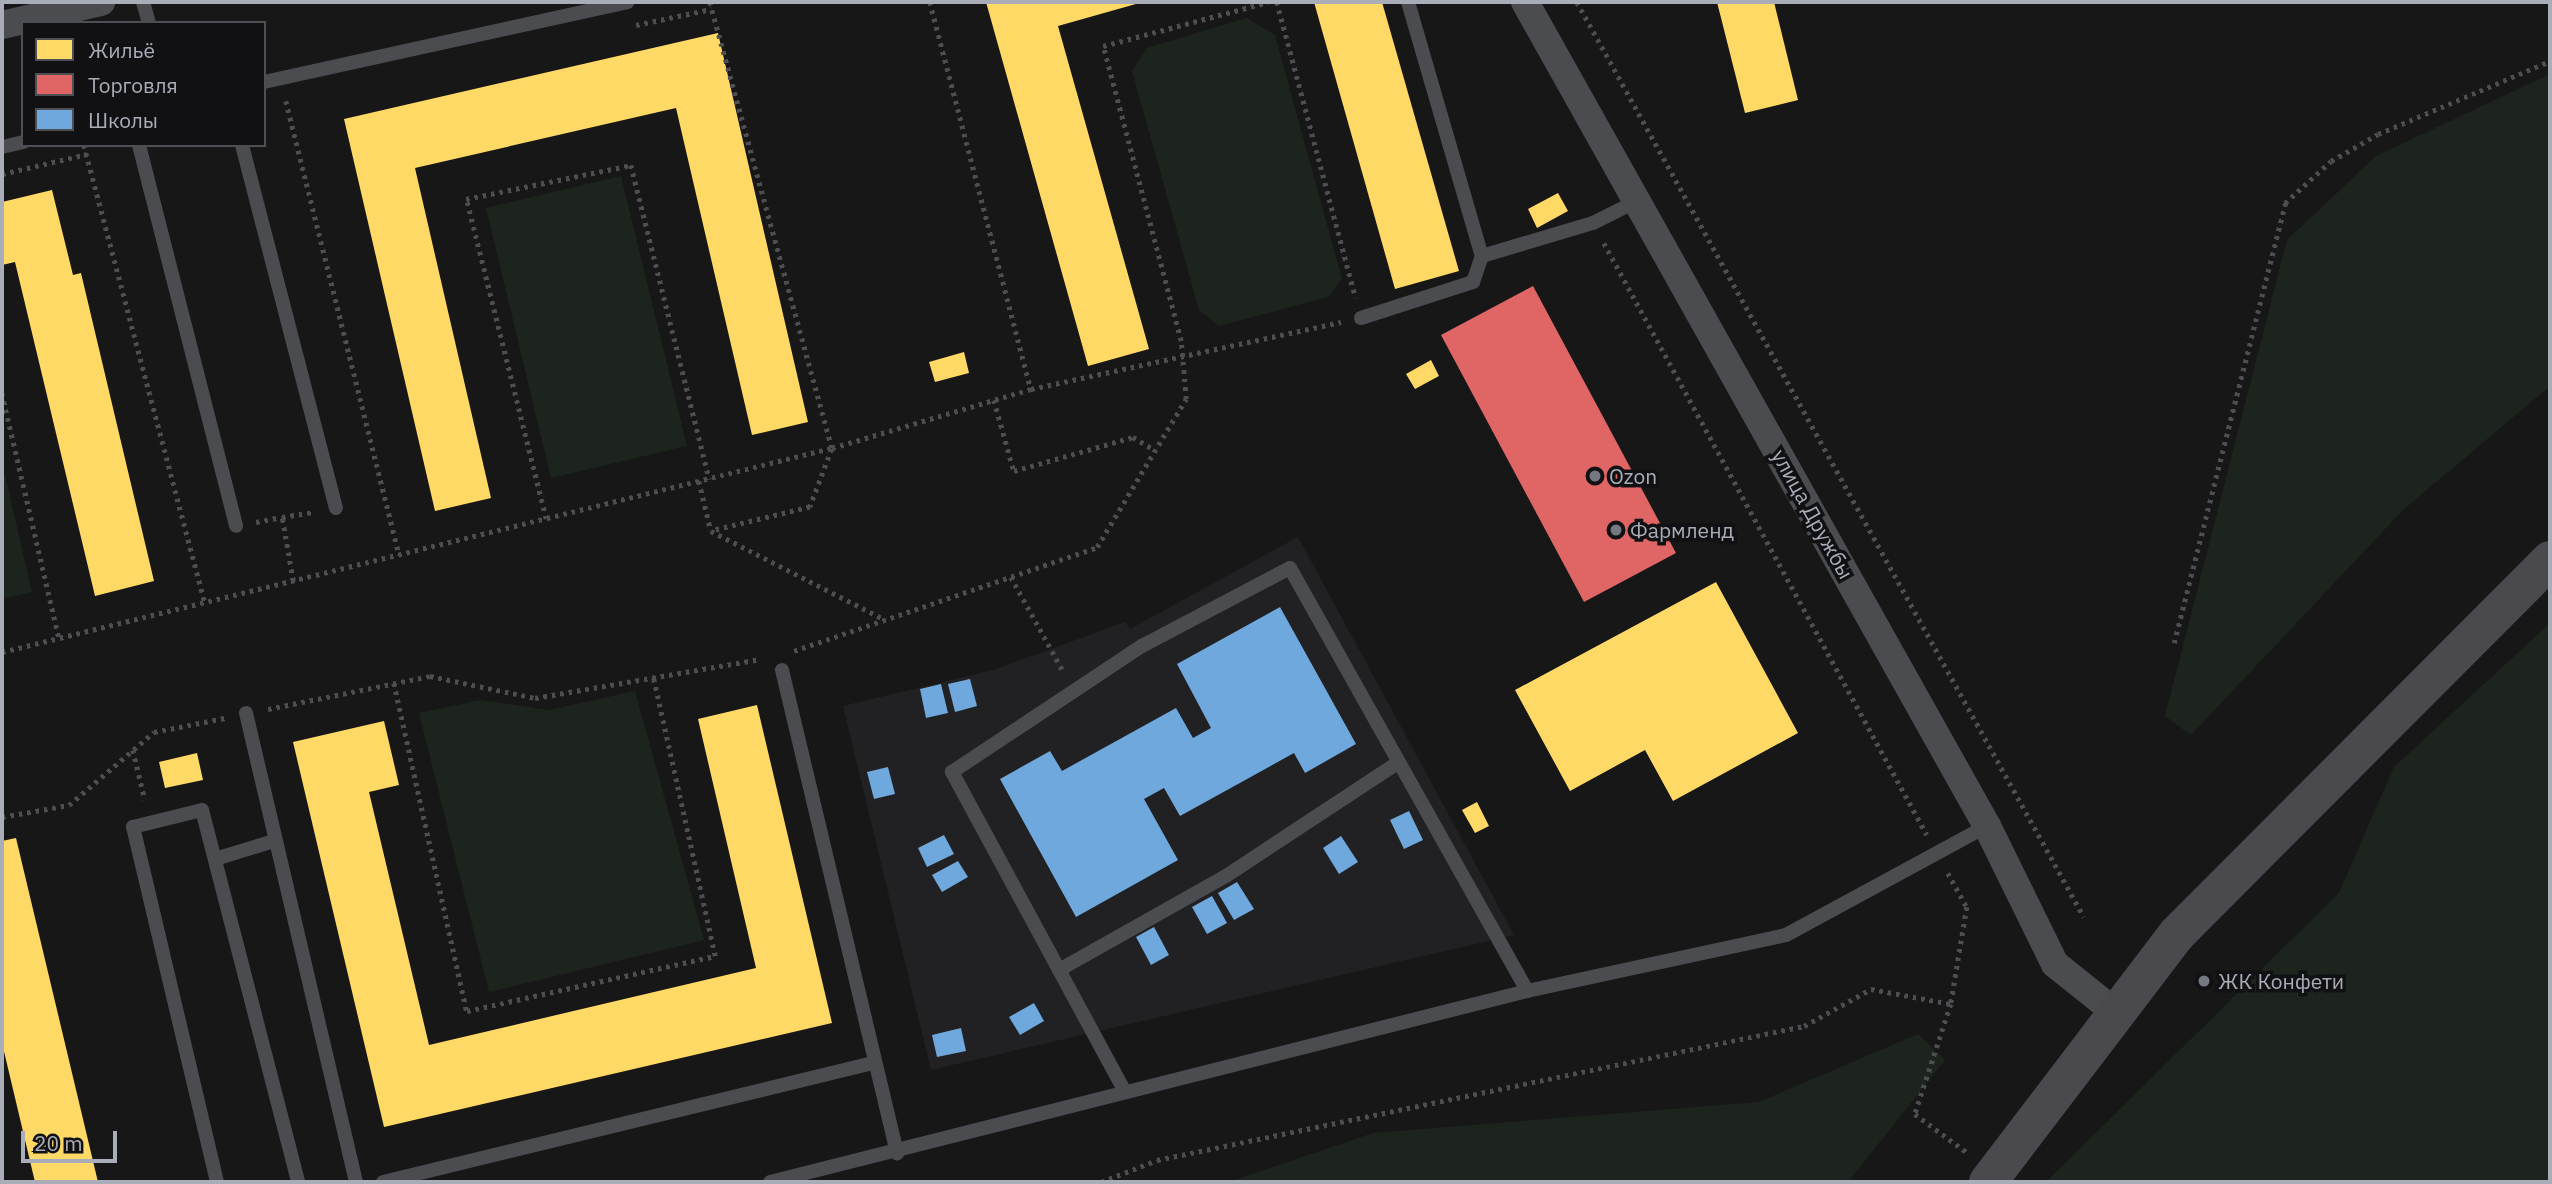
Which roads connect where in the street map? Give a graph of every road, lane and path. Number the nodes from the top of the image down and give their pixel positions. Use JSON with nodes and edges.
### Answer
{"nodes":[{"id":1,"x":101,"y":2,"type":"edge"},
{"id":2,"x":143,"y":2,"type":"edge"},
{"id":3,"x":627,"y":2,"type":"edge"},
{"id":4,"x":710,"y":2,"type":"edge"},
{"id":5,"x":930,"y":2,"type":"edge"},
{"id":6,"x":1268,"y":2,"type":"edge"},
{"id":7,"x":1277,"y":2,"type":"edge"},
{"id":8,"x":1408,"y":2,"type":"edge"},
{"id":9,"x":1525,"y":2,"type":"edge"},
{"id":10,"x":1577,"y":2,"type":"edge"},
{"id":11,"x":21,"y":21,"type":"edge"},
{"id":12,"x":23,"y":21,"type":"edge"},
{"id":13,"x":148,"y":21,"type":"edge"},
{"id":14,"x":2,"y":26,"type":"edge"},
{"id":15,"x":2550,"y":61,"type":"edge"},
{"id":16,"x":281,"y":78,"type":"junction"},
{"id":17,"x":266,"y":82,"type":"edge"},
{"id":18,"x":21,"y":142,"type":"edge"},
{"id":19,"x":2,"y":147,"type":"edge"},
{"id":20,"x":85,"y":147,"type":"edge"},
{"id":21,"x":140,"y":147,"type":"edge"},
{"id":22,"x":243,"y":147,"type":"edge"},
{"id":23,"x":87,"y":154,"type":"junction"},
{"id":24,"x":2,"y":174,"type":"edge"},
{"id":25,"x":1637,"y":201,"type":"junction"},
{"id":26,"x":1593,"y":223,"type":"junction"},
{"id":27,"x":1482,"y":256,"type":"junction"},
{"id":28,"x":1361,"y":317,"type":"junction"},
{"id":29,"x":1185,"y":357,"type":"junction"},
{"id":30,"x":1031,"y":389,"type":"junction"},
{"id":31,"x":2,"y":393,"type":"edge"},
{"id":32,"x":994,"y":400,"type":"junction"},
{"id":33,"x":832,"y":448,"type":"junction"},
{"id":34,"x":1155,"y":450,"type":"junction"},
{"id":35,"x":709,"y":479,"type":"junction"},
{"id":36,"x":699,"y":481,"type":"junction"},
{"id":37,"x":336,"y":508,"type":"joint"},
{"id":38,"x":546,"y":519,"type":"junction"},
{"id":39,"x":236,"y":526,"type":"dead end"},
{"id":40,"x":711,"y":531,"type":"junction"},
{"id":41,"x":399,"y":555,"type":"junction"},
{"id":42,"x":2550,"y":560,"type":"edge"},
{"id":43,"x":1011,"y":577,"type":"junction"},
{"id":44,"x":293,"y":581,"type":"junction"},
{"id":45,"x":205,"y":603,"type":"junction"},
{"id":46,"x":886,"y":620,"type":"junction"},
{"id":47,"x":59,"y":638,"type":"junction"},
{"id":48,"x":2174,"y":642,"type":"dead end"},
{"id":49,"x":2,"y":652,"type":"edge"},
{"id":50,"x":767,"y":658,"type":"dead end"},
{"id":51,"x":781,"y":663,"type":"joint"},
{"id":52,"x":653,"y":677,"type":"junction"},
{"id":53,"x":394,"y":683,"type":"junction"},
{"id":54,"x":1074,"y":691,"type":"junction"},
{"id":55,"x":246,"y":713,"type":"junction"},
{"id":56,"x":133,"y":750,"type":"junction"},
{"id":57,"x":1399,"y":762,"type":"junction"},
{"id":58,"x":2,"y":817,"type":"edge"},
{"id":59,"x":150,"y":823,"type":"junction"},
{"id":60,"x":1987,"y":827,"type":"junction"},
{"id":61,"x":274,"y":841,"type":"junction"},
{"id":62,"x":1937,"y":853,"type":"junction"},
{"id":63,"x":215,"y":859,"type":"junction"},
{"id":64,"x":2084,"y":917,"type":"dead end"},
{"id":65,"x":1059,"y":970,"type":"junction"},
{"id":66,"x":1527,"y":991,"type":"junction"},
{"id":67,"x":1951,"y":1004,"type":"junction"},
{"id":68,"x":2115,"y":1012,"type":"junction"},
{"id":69,"x":873,"y":1063,"type":"junction"},
{"id":70,"x":1124,"y":1090,"type":"junction"},
{"id":71,"x":897,"y":1153,"type":"junction"},
{"id":72,"x":1992,"y":1178,"type":"edge"},
{"id":73,"x":217,"y":1182,"type":"edge"},
{"id":74,"x":298,"y":1182,"type":"edge"},
{"id":75,"x":356,"y":1182,"type":"edge"},
{"id":76,"x":383,"y":1182,"type":"edge"},
{"id":77,"x":770,"y":1182,"type":"edge"},
{"id":78,"x":1101,"y":1182,"type":"edge"}],
"edges":[{"from":1,"to":12,"type":"street"},
{"from":2,"to":13,"type":"lane"},
{"from":3,"to":16,"type":"lane"},
{"from":4,"to":33,"type":"path"},
{"from":5,"to":30,"type":"path"},
{"from":6,"to":29,"type":"path"},
{"from":7,"to":28,"type":"path"},
{"from":8,"to":27,"type":"lane"},
{"from":9,"to":25,"type":"street","name":"улица Дружбы"},
{"from":10,"to":64,"type":"path"},
{"from":11,"to":14,"type":"street"},
{"from":15,"to":48,"type":"path"},
{"from":16,"to":17,"type":"lane"},
{"from":16,"to":41,"type":"path"},
{"from":18,"to":19,"type":"lane"},
{"from":20,"to":23,"type":"path"},
{"from":21,"to":39,"type":"lane"},
{"from":22,"to":37,"type":"lane"},
{"from":23,"to":24,"type":"path"},
{"from":23,"to":45,"type":"path"},
{"from":25,"to":26,"type":"lane"},
{"from":25,"to":60,"type":"street","name":"улица Дружбы"},
{"from":26,"to":27,"type":"lane"},
{"from":26,"to":62,"type":"path"},
{"from":27,"to":28,"type":"lane"},
{"from":28,"to":29,"type":"path"},
{"from":29,"to":30,"type":"path"},
{"from":29,"to":34,"type":"path"},
{"from":30,"to":32,"type":"path"},
{"from":31,"to":47,"type":"path"},
{"from":32,"to":33,"type":"path"},
{"from":32,"to":34,"type":"path"},
{"from":33,"to":35,"type":"path"},
{"from":33,"to":40,"type":"path"},
{"from":34,"to":43,"type":"path"},
{"from":35,"to":36,"type":"path"},
{"from":35,"to":38,"type":"path"},
{"from":36,"to":38,"type":"path"},
{"from":36,"to":40,"type":"path"},
{"from":37,"to":44,"type":"path"},
{"from":38,"to":41,"type":"path"},
{"from":40,"to":46,"type":"path"},
{"from":41,"to":44,"type":"path"},
{"from":42,"to":68,"type":"street"},
{"from":43,"to":46,"type":"path"},
{"from":43,"to":54,"type":"path"},
{"from":44,"to":45,"type":"path"},
{"from":45,"to":47,"type":"path"},
{"from":46,"to":51,"type":"path"},
{"from":47,"to":49,"type":"path"},
{"from":50,"to":52,"type":"path"},
{"from":51,"to":69,"type":"lane"},
{"from":52,"to":53,"type":"path"},
{"from":52,"to":53,"type":"path"},
{"from":53,"to":55,"type":"path"},
{"from":54,"to":57,"type":"lane"},
{"from":54,"to":65,"type":"lane"},
{"from":55,"to":56,"type":"path"},
{"from":55,"to":61,"type":"lane"},
{"from":56,"to":58,"type":"path"},
{"from":56,"to":59,"type":"path"},
{"from":57,"to":65,"type":"lane"},
{"from":57,"to":66,"type":"lane"},
{"from":59,"to":63,"type":"lane"},
{"from":59,"to":73,"type":"lane"},
{"from":60,"to":62,"type":"lane"},
{"from":60,"to":68,"type":"street","name":"улица Дружбы"},
{"from":61,"to":63,"type":"lane"},
{"from":61,"to":75,"type":"lane"},
{"from":62,"to":66,"type":"lane"},
{"from":62,"to":67,"type":"path"},
{"from":63,"to":74,"type":"lane"},
{"from":65,"to":70,"type":"lane"},
{"from":66,"to":70,"type":"lane"},
{"from":67,"to":72,"type":"path"},
{"from":67,"to":78,"type":"path"},
{"from":68,"to":72,"type":"street"},
{"from":69,"to":71,"type":"lane"},
{"from":69,"to":76,"type":"lane"},
{"from":70,"to":71,"type":"lane"},
{"from":71,"to":77,"type":"lane"}]}
